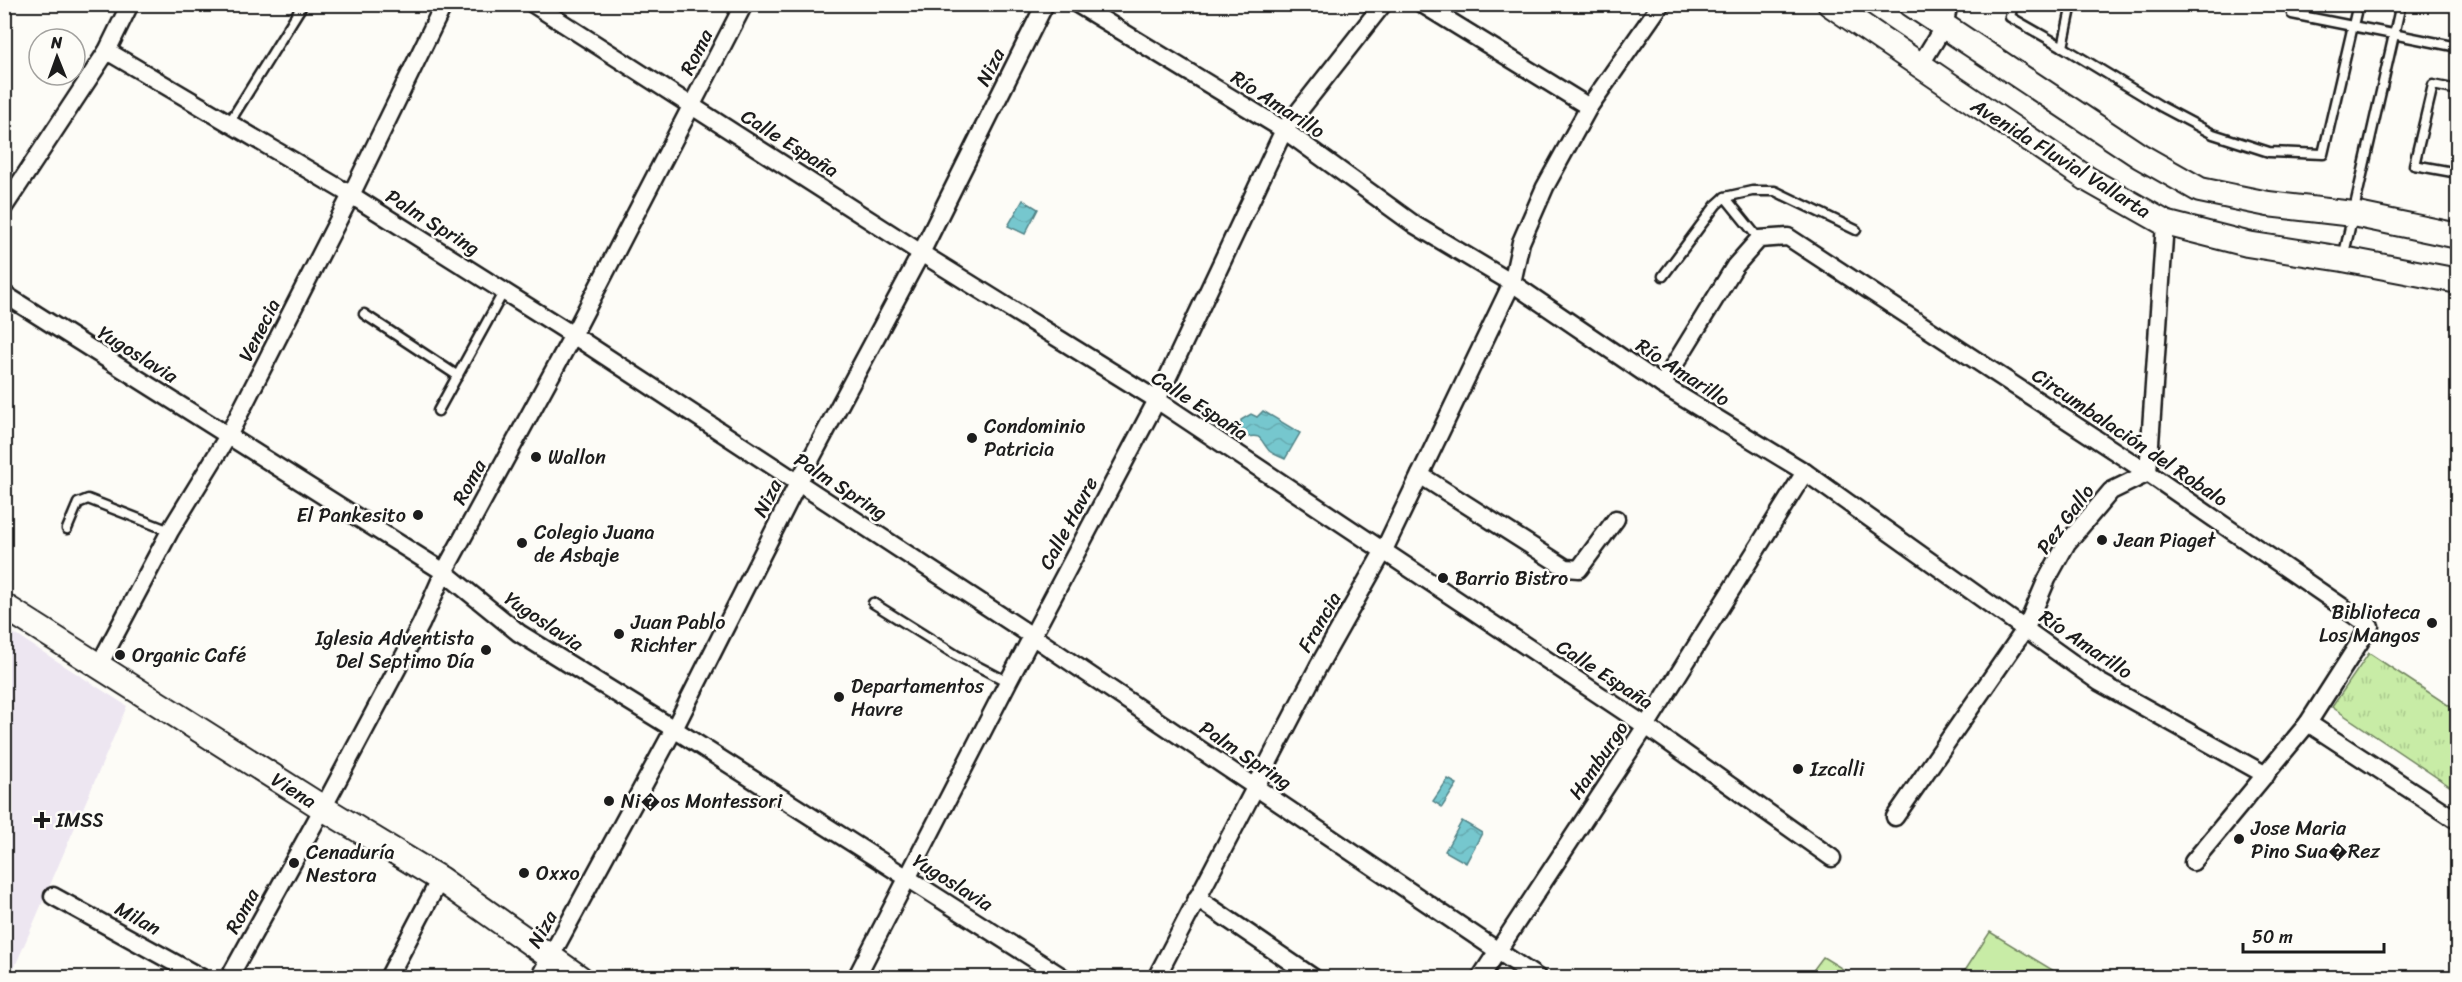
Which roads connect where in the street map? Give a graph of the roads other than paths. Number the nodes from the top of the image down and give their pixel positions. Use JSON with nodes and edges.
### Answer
{"nodes":[{"id":1,"x":130,"y":4,"type":"edge"},
{"id":2,"x":303,"y":4,"type":"edge"},
{"id":3,"x":444,"y":4,"type":"edge"},
{"id":4,"x":533,"y":4,"type":"edge"},
{"id":5,"x":744,"y":4,"type":"edge"},
{"id":6,"x":1045,"y":4,"type":"edge"},
{"id":7,"x":1077,"y":4,"type":"edge"},
{"id":8,"x":1383,"y":4,"type":"edge"},
{"id":9,"x":1422,"y":4,"type":"edge"},
{"id":10,"x":1661,"y":4,"type":"edge"},
{"id":11,"x":1830,"y":4,"type":"edge"},
{"id":12,"x":1911,"y":4,"type":"edge"},
{"id":13,"x":2013,"y":4,"type":"edge"},
{"id":14,"x":2072,"y":4,"type":"edge"},
{"id":15,"x":2358,"y":4,"type":"edge"},
{"id":16,"x":2401,"y":4,"type":"edge"},
{"id":17,"x":2292,"y":14,"type":"dead end"},
{"id":18,"x":1946,"y":15,"type":"edge"},
{"id":19,"x":2354,"y":26,"type":"junction"},
{"id":20,"x":2394,"y":34,"type":"junction"},
{"id":21,"x":2064,"y":47,"type":"junction"},
{"id":22,"x":2457,"y":47,"type":"edge"},
{"id":23,"x":107,"y":51,"type":"junction"},
{"id":24,"x":1919,"y":67,"type":"junction"},
{"id":25,"x":2457,"y":90,"type":"edge"},
{"id":26,"x":692,"y":106,"type":"junction"},
{"id":27,"x":1589,"y":107,"type":"junction"},
{"id":28,"x":229,"y":123,"type":"junction"},
{"id":29,"x":1284,"y":130,"type":"junction"},
{"id":30,"x":2457,"y":173,"type":"edge"},
{"id":31,"x":351,"y":195,"type":"junction"},
{"id":32,"x":1725,"y":197,"type":"junction"},
{"id":33,"x":4,"y":207,"type":"edge"},
{"id":34,"x":2353,"y":214,"type":"junction"},
{"id":35,"x":2165,"y":223,"type":"junction"},
{"id":36,"x":1856,"y":230,"type":"dead end"},
{"id":37,"x":2457,"y":236,"type":"edge"},
{"id":38,"x":1759,"y":239,"type":"junction"},
{"id":39,"x":921,"y":253,"type":"junction"},
{"id":40,"x":2343,"y":259,"type":"junction"},
{"id":41,"x":1663,"y":276,"type":"dead end"},
{"id":42,"x":2457,"y":281,"type":"edge"},
{"id":43,"x":1512,"y":283,"type":"junction"},
{"id":44,"x":504,"y":291,"type":"junction"},
{"id":45,"x":4,"y":294,"type":"edge"},
{"id":46,"x":364,"y":314,"type":"dead end"},
{"id":47,"x":573,"y":335,"type":"junction"},
{"id":48,"x":458,"y":376,"type":"junction"},
{"id":49,"x":1662,"y":385,"type":"junction"},
{"id":50,"x":1157,"y":400,"type":"junction"},
{"id":51,"x":438,"y":411,"type":"dead end"},
{"id":52,"x":228,"y":436,"type":"junction"},
{"id":53,"x":1805,"y":472,"type":"junction"},
{"id":54,"x":2148,"y":473,"type":"junction"},
{"id":55,"x":1420,"y":475,"type":"junction"},
{"id":56,"x":798,"y":483,"type":"junction"},
{"id":57,"x":1616,"y":519,"type":"dead end"},
{"id":58,"x":67,"y":530,"type":"dead end"},
{"id":59,"x":170,"y":531,"type":"junction"},
{"id":60,"x":1383,"y":552,"type":"junction"},
{"id":61,"x":444,"y":572,"type":"junction"},
{"id":62,"x":873,"y":603,"type":"dead end"},
{"id":63,"x":4,"y":606,"type":"edge"},
{"id":64,"x":2026,"y":628,"type":"junction"},
{"id":65,"x":1032,"y":636,"type":"junction"},
{"id":66,"x":98,"y":667,"type":"junction"},
{"id":67,"x":1008,"y":682,"type":"junction"},
{"id":68,"x":2308,"y":723,"type":"junction"},
{"id":69,"x":1646,"y":726,"type":"junction"},
{"id":70,"x":674,"y":729,"type":"junction"},
{"id":71,"x":2266,"y":775,"type":"junction"},
{"id":72,"x":1257,"y":787,"type":"junction"},
{"id":73,"x":323,"y":808,"type":"junction"},
{"id":74,"x":1895,"y":817,"type":"dead end"},
{"id":75,"x":2457,"y":821,"type":"edge"},
{"id":76,"x":1832,"y":858,"type":"dead end"},
{"id":77,"x":2193,"y":862,"type":"dead end"},
{"id":78,"x":907,"y":877,"type":"junction"},
{"id":79,"x":440,"y":879,"type":"junction"},
{"id":80,"x":53,"y":896,"type":"dead end"},
{"id":81,"x":1197,"y":898,"type":"junction"},
{"id":82,"x":1497,"y":949,"type":"junction"},
{"id":83,"x":545,"y":968,"type":"edge"},
{"id":84,"x":202,"y":978,"type":"edge"},
{"id":85,"x":229,"y":978,"type":"edge"},
{"id":86,"x":388,"y":978,"type":"edge"},
{"id":87,"x":580,"y":978,"type":"edge"},
{"id":88,"x":856,"y":978,"type":"edge"},
{"id":89,"x":1064,"y":978,"type":"edge"},
{"id":90,"x":1156,"y":978,"type":"edge"},
{"id":91,"x":1314,"y":978,"type":"edge"},
{"id":92,"x":1480,"y":978,"type":"edge"},
{"id":93,"x":1538,"y":978,"type":"edge"}],
"edges":[{"from":1,"to":23,"type":"street"},
{"from":2,"to":28,"type":"lane"},
{"from":3,"to":31,"type":"street","name":"Venecia"},
{"from":4,"to":26,"type":"street","name":"Calle España"},
{"from":5,"to":26,"type":"street","name":"Roma"},
{"from":6,"to":39,"type":"street","name":"Niza"},
{"from":7,"to":29,"type":"street","name":"Río Amarillo"},
{"from":8,"to":29,"type":"street","name":"Calle Havre"},
{"from":9,"to":27,"type":"street"},
{"from":10,"to":27,"type":"street","name":"Francia"},
{"from":11,"to":24,"type":"street","name":"Avenida Fluvial Vallarta"},
{"from":12,"to":18,"type":"street"},
{"from":13,"to":21,"type":"lane"},
{"from":14,"to":21,"type":"lane"},
{"from":15,"to":19,"type":"lane"},
{"from":16,"to":20,"type":"lane"},
{"from":17,"to":19,"type":"lane"},
{"from":18,"to":24,"type":"street"},
{"from":18,"to":34,"type":"street"},
{"from":19,"to":20,"type":"lane"},
{"from":19,"to":21,"type":"lane"},
{"from":20,"to":22,"type":"lane"},
{"from":20,"to":34,"type":"lane"},
{"from":23,"to":28,"type":"street","name":"Palm Spring"},
{"from":23,"to":33,"type":"street"},
{"from":24,"to":35,"type":"street","name":"Avenida Fluvial Vallarta"},
{"from":25,"to":30,"type":"lane"},
{"from":26,"to":39,"type":"street","name":"Calle España"},
{"from":26,"to":47,"type":"street","name":"Roma"},
{"from":27,"to":43,"type":"street","name":"Francia"},
{"from":28,"to":31,"type":"street","name":"Palm Spring"},
{"from":29,"to":43,"type":"street","name":"Río Amarillo"},
{"from":29,"to":50,"type":"street","name":"Calle Havre"},
{"from":31,"to":44,"type":"street","name":"Palm Spring"},
{"from":31,"to":52,"type":"street","name":"Venecia"},
{"from":32,"to":36,"type":"lane"},
{"from":32,"to":38,"type":"lane"},
{"from":32,"to":41,"type":"lane"},
{"from":34,"to":37,"type":"street"},
{"from":34,"to":40,"type":"lane"},
{"from":35,"to":40,"type":"street","name":"Avenida Fluvial Vallarta"},
{"from":35,"to":54,"type":"street"},
{"from":38,"to":49,"type":"street"},
{"from":38,"to":54,"type":"street","name":"Circumbalación del Robalo"},
{"from":39,"to":50,"type":"street","name":"Calle España"},
{"from":39,"to":56,"type":"street","name":"Niza"},
{"from":40,"to":42,"type":"street","name":"Avenida Fluvial Vallarta"},
{"from":43,"to":49,"type":"street","name":"Río Amarillo"},
{"from":43,"to":55,"type":"street","name":"Francia"},
{"from":44,"to":47,"type":"street","name":"Palm Spring"},
{"from":44,"to":48,"type":"lane"},
{"from":45,"to":52,"type":"street","name":"Yugoslavia"},
{"from":46,"to":48,"type":"lane"},
{"from":47,"to":56,"type":"street","name":"Palm Spring"},
{"from":47,"to":61,"type":"street","name":"Roma"},
{"from":48,"to":51,"type":"lane"},
{"from":49,"to":53,"type":"street","name":"Río Amarillo"},
{"from":50,"to":60,"type":"street","name":"Calle España"},
{"from":50,"to":65,"type":"street","name":"Calle Havre"},
{"from":52,"to":59,"type":"street","name":"Venecia"},
{"from":52,"to":61,"type":"street","name":"Yugoslavia"},
{"from":53,"to":64,"type":"street","name":"Río Amarillo"},
{"from":53,"to":69,"type":"street","name":"Hamburgo"},
{"from":54,"to":64,"type":"street","name":"Pez Gallo"},
{"from":54,"to":68,"type":"street","name":"Circumbalación del Robalo"},
{"from":55,"to":57,"type":"street"},
{"from":55,"to":60,"type":"street","name":"Francia"},
{"from":56,"to":65,"type":"street","name":"Palm Spring"},
{"from":56,"to":70,"type":"street","name":"Niza"},
{"from":58,"to":59,"type":"lane"},
{"from":59,"to":66,"type":"street","name":"Venecia"},
{"from":60,"to":69,"type":"street","name":"Calle España"},
{"from":60,"to":72,"type":"street","name":"Francia"},
{"from":61,"to":70,"type":"street","name":"Yugoslavia"},
{"from":61,"to":73,"type":"street","name":"Roma"},
{"from":62,"to":67,"type":"lane"},
{"from":63,"to":66,"type":"street","name":"Viena"},
{"from":64,"to":71,"type":"street","name":"Río Amarillo"},
{"from":64,"to":74,"type":"street","name":"Pez Gallo"},
{"from":65,"to":67,"type":"street","name":"Calle Havre"},
{"from":65,"to":72,"type":"street","name":"Palm Spring"},
{"from":66,"to":73,"type":"street","name":"Viena"},
{"from":67,"to":78,"type":"street","name":"Calle Havre"},
{"from":68,"to":71,"type":"street","name":"Circumbalación del Robalo"},
{"from":68,"to":75,"type":"street"},
{"from":69,"to":76,"type":"street","name":"Calle España"},
{"from":69,"to":82,"type":"street","name":"Hamburgo"},
{"from":70,"to":78,"type":"street","name":"Yugoslavia"},
{"from":70,"to":83,"type":"street","name":"Niza"},
{"from":71,"to":77,"type":"street","name":"Circumbalación del Robalo"},
{"from":72,"to":81,"type":"street","name":"Francia"},
{"from":72,"to":82,"type":"street","name":"Palm Spring"},
{"from":73,"to":79,"type":"street","name":"Viena"},
{"from":73,"to":85,"type":"street","name":"Roma"},
{"from":78,"to":88,"type":"street","name":"Calle Havre"},
{"from":78,"to":89,"type":"street","name":"Yugoslavia"},
{"from":79,"to":83,"type":"street","name":"Viena"},
{"from":79,"to":86,"type":"street"},
{"from":80,"to":84,"type":"street","name":"Milan"},
{"from":81,"to":90,"type":"street","name":"Francia"},
{"from":81,"to":91,"type":"street"},
{"from":82,"to":92,"type":"street","name":"Hamburgo"},
{"from":82,"to":93,"type":"street","name":"Palm Spring"},
{"from":83,"to":87,"type":"street","name":"Viena"}]}
